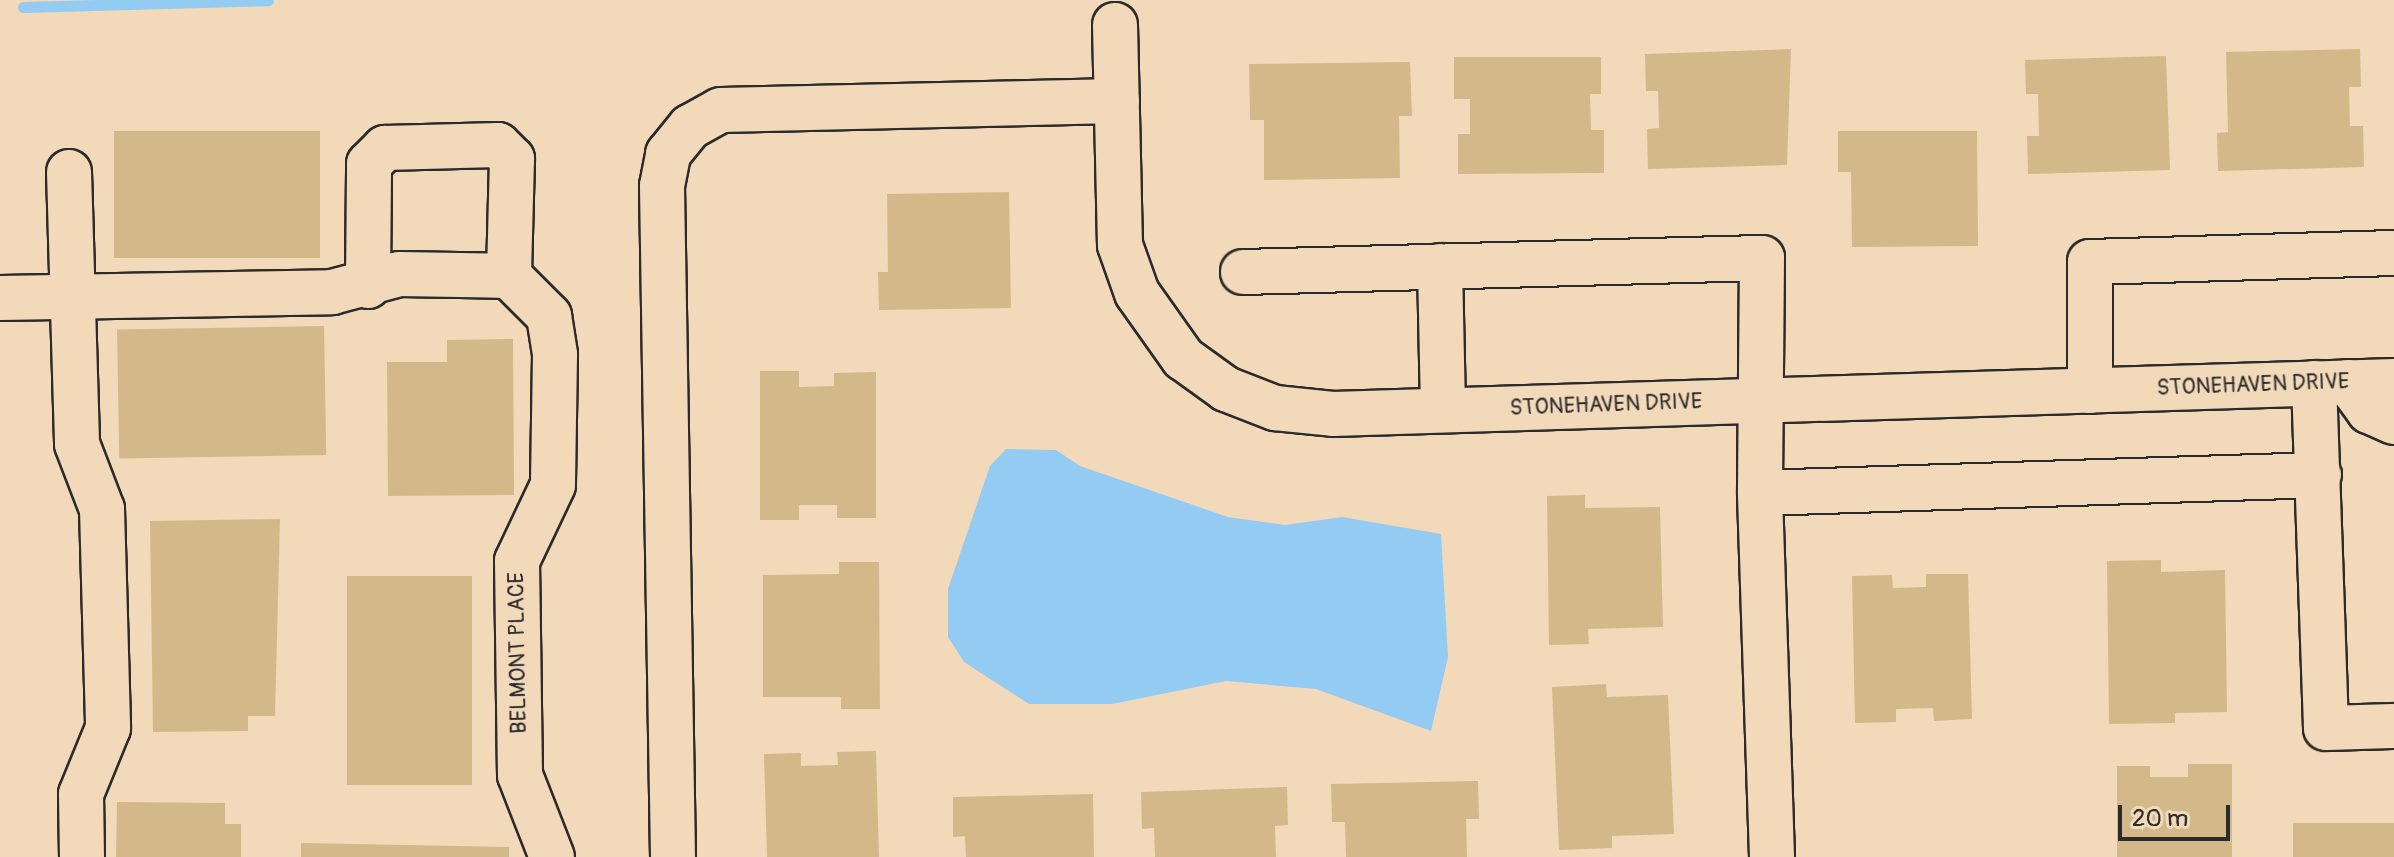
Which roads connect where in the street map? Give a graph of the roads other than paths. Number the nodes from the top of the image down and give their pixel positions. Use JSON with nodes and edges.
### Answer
{"nodes":[{"id":1,"x":1115,"y":25,"type":"dead end"},
{"id":2,"x":1117,"y":101,"type":"junction"},
{"id":3,"x":69,"y":172,"type":"dead end"},
{"id":4,"x":2394,"y":253,"type":"edge"},
{"id":5,"x":1440,"y":266,"type":"junction"},
{"id":6,"x":1243,"y":272,"type":"dead end"},
{"id":7,"x":509,"y":276,"type":"junction"},
{"id":8,"x":368,"y":286,"type":"junction"},
{"id":9,"x":72,"y":297,"type":"junction"},
{"id":10,"x":0,"y":298,"type":"edge"},
{"id":11,"x":2394,"y":381,"type":"edge"},
{"id":12,"x":2331,"y":383,"type":"junction"},
{"id":13,"x":2090,"y":391,"type":"junction"},
{"id":14,"x":1762,"y":400,"type":"junction"},
{"id":15,"x":1443,"y":410,"type":"junction"},
{"id":16,"x":2394,"y":422,"type":"edge"},
{"id":17,"x":2319,"y":475,"type":"junction"},
{"id":18,"x":1760,"y":493,"type":"junction"},
{"id":19,"x":2394,"y":726,"type":"edge"},
{"id":20,"x":82,"y":857,"type":"edge"},
{"id":21,"x":552,"y":857,"type":"edge"},
{"id":22,"x":673,"y":857,"type":"edge"},
{"id":23,"x":1772,"y":857,"type":"edge"}],
"edges":[{"from":1,"to":2,"type":"street","name":"STONEHAVEN DRIVE"},
{"from":2,"to":15,"type":"street","name":"STONEHAVEN DRIVE"},
{"from":2,"to":22,"type":"street"},
{"from":3,"to":9,"type":"street"},
{"from":4,"to":13,"type":"street"},
{"from":5,"to":6,"type":"street"},
{"from":5,"to":14,"type":"street"},
{"from":5,"to":15,"type":"street"},
{"from":7,"to":8,"type":"street"},
{"from":7,"to":8,"type":"street"},
{"from":7,"to":21,"type":"street","name":"BELMONT PLACE"},
{"from":8,"to":9,"type":"street"},
{"from":9,"to":10,"type":"street"},
{"from":9,"to":20,"type":"street"},
{"from":11,"to":12,"type":"street","name":"STONEHAVEN DRIVE"},
{"from":12,"to":13,"type":"street","name":"STONEHAVEN DRIVE"},
{"from":12,"to":16,"type":"street"},
{"from":12,"to":17,"type":"street"},
{"from":13,"to":14,"type":"street","name":"STONEHAVEN DRIVE"},
{"from":14,"to":15,"type":"street","name":"STONEHAVEN DRIVE"},
{"from":14,"to":18,"type":"street"},
{"from":17,"to":18,"type":"street"},
{"from":17,"to":19,"type":"street"},
{"from":18,"to":23,"type":"street"}]}
